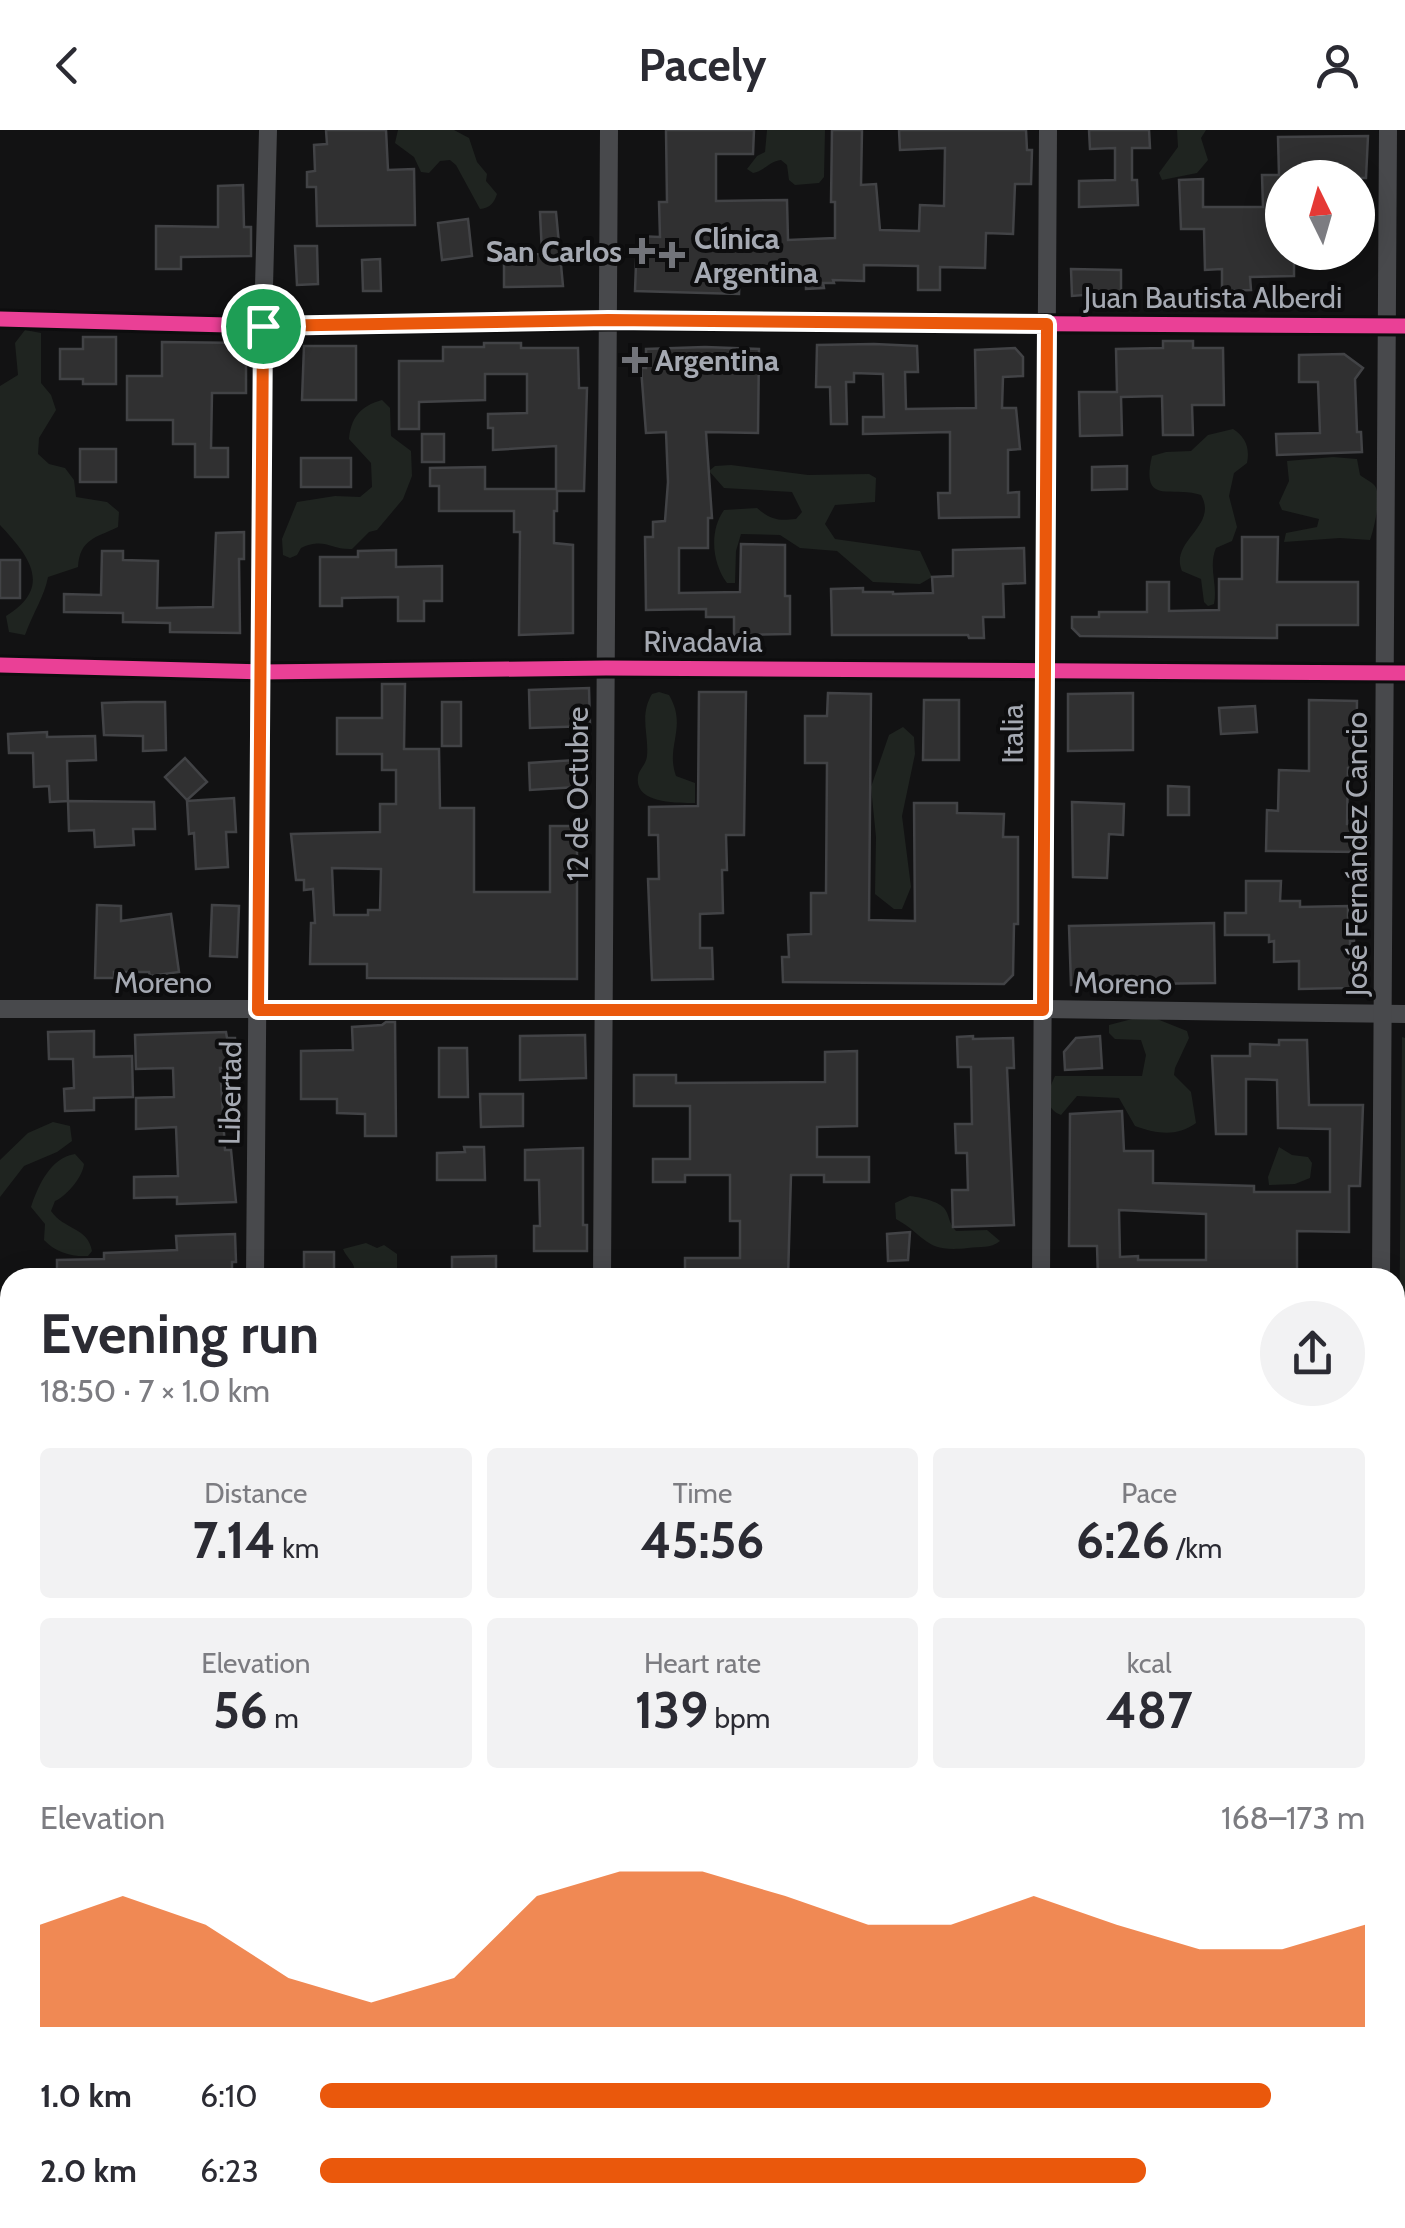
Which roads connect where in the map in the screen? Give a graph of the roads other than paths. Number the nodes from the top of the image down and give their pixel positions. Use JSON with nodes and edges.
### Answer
{"nodes":[{"id":1,"x":268,"y":130,"type":"edge"},
{"id":2,"x":609,"y":130,"type":"edge"},
{"id":3,"x":1048,"y":130,"type":"edge"},
{"id":4,"x":1388,"y":130,"type":"edge"},
{"id":5,"x":0,"y":319,"type":"edge"},
{"id":6,"x":608,"y":320,"type":"junction"},
{"id":7,"x":1047,"y":324,"type":"junction"},
{"id":8,"x":263,"y":326,"type":"junction"},
{"id":9,"x":1396,"y":326,"type":"edge"},
{"id":10,"x":0,"y":665,"type":"edge"},
{"id":11,"x":606,"y":668,"type":"junction"},
{"id":12,"x":1045,"y":670,"type":"junction"},
{"id":13,"x":261,"y":672,"type":"junction"},
{"id":14,"x":1385,"y":673,"type":"junction"},
{"id":15,"x":1405,"y":673,"type":"edge"},
{"id":16,"x":0,"y":1009,"type":"edge"},
{"id":17,"x":258,"y":1010,"type":"junction"},
{"id":18,"x":1043,"y":1010,"type":"junction"},
{"id":19,"x":604,"y":1011,"type":"junction"},
{"id":20,"x":1383,"y":1014,"type":"junction"},
{"id":21,"x":1405,"y":1014,"type":"edge"},
{"id":22,"x":255,"y":1268,"type":"edge"},
{"id":23,"x":602,"y":1268,"type":"edge"},
{"id":24,"x":1041,"y":1268,"type":"edge"},
{"id":25,"x":1381,"y":1268,"type":"edge"}],
"edges":[{"from":1,"to":8,"type":"street","name":"Libertad"},
{"from":2,"to":6,"type":"street","name":"12 de Octubre"},
{"from":3,"to":7,"type":"street","name":"Italia"},
{"from":4,"to":9,"type":"street","name":"José Fernández Cancio"},
{"from":5,"to":8,"type":"street","name":"Juan Bautista Alberdi"},
{"from":6,"to":7,"type":"street","name":"Juan Bautista Alberdi"},
{"from":6,"to":8,"type":"street","name":"Juan Bautista Alberdi"},
{"from":6,"to":11,"type":"street","name":"12 de Octubre"},
{"from":7,"to":9,"type":"street","name":"Juan Bautista Alberdi"},
{"from":7,"to":12,"type":"street","name":"Italia"},
{"from":8,"to":13,"type":"street","name":"Libertad"},
{"from":9,"to":14,"type":"street","name":"José Fernández Cancio"},
{"from":10,"to":13,"type":"street","name":"Rivadavia"},
{"from":11,"to":12,"type":"street","name":"Rivadavia"},
{"from":11,"to":13,"type":"street","name":"Rivadavia"},
{"from":11,"to":19,"type":"street","name":"12 de Octubre"},
{"from":12,"to":14,"type":"street","name":"Rivadavia"},
{"from":12,"to":18,"type":"street","name":"Italia"},
{"from":13,"to":17,"type":"street","name":"Libertad"},
{"from":14,"to":15,"type":"street","name":"Rivadavia"},
{"from":14,"to":20,"type":"street","name":"José Fernández Cancio"},
{"from":16,"to":17,"type":"street","name":"Moreno"},
{"from":17,"to":19,"type":"street","name":"Moreno"},
{"from":17,"to":22,"type":"street","name":"Libertad"},
{"from":18,"to":19,"type":"street","name":"Moreno"},
{"from":18,"to":20,"type":"street","name":"Moreno"},
{"from":18,"to":24,"type":"street","name":"Italia"},
{"from":19,"to":23,"type":"street","name":"12 de Octubre"},
{"from":20,"to":21,"type":"street","name":"Moreno"},
{"from":20,"to":25,"type":"street","name":"José Fernández Cancio"}]}
